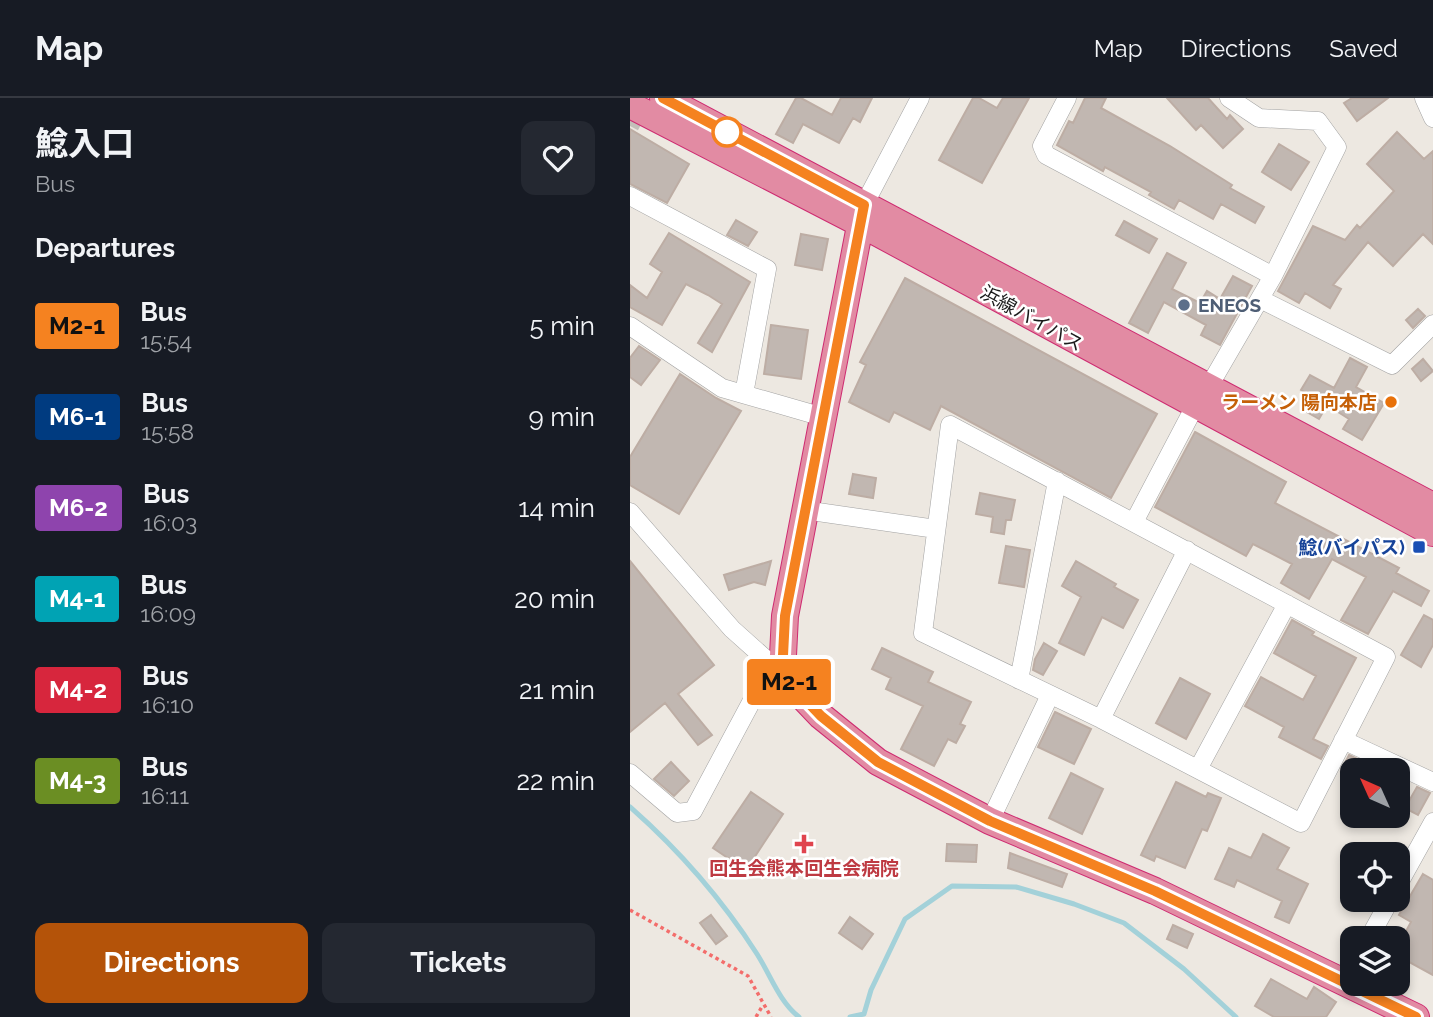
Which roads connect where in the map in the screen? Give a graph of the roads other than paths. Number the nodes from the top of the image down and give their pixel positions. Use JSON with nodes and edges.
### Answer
{"nodes":[{"id":1,"x":663,"y":98,"type":"edge"},
{"id":2,"x":920,"y":98,"type":"edge"},
{"id":3,"x":1066,"y":98,"type":"edge"},
{"id":4,"x":1229,"y":98,"type":"edge"},
{"id":5,"x":1424,"y":98,"type":"edge"},
{"id":6,"x":630,"y":105,"type":"edge"},
{"id":7,"x":1433,"y":118,"type":"edge"},
{"id":8,"x":630,"y":196,"type":"edge"},
{"id":9,"x":863,"y":215,"type":"junction"},
{"id":10,"x":1273,"y":276,"type":"junction"},
{"id":11,"x":1260,"y":299,"type":"junction"},
{"id":12,"x":1433,"y":324,"type":"edge"},
{"id":13,"x":630,"y":326,"type":"edge"},
{"id":14,"x":744,"y":394,"type":"junction"},
{"id":15,"x":1202,"y":397,"type":"junction"},
{"id":16,"x":823,"y":417,"type":"junction"},
{"id":17,"x":1057,"y":481,"type":"junction"},
{"id":18,"x":1433,"y":506,"type":"edge"},
{"id":19,"x":804,"y":510,"type":"junction"},
{"id":20,"x":630,"y":512,"type":"edge"},
{"id":21,"x":1134,"y":522,"type":"junction"},
{"id":22,"x":936,"y":529,"type":"junction"},
{"id":23,"x":1433,"y":533,"type":"edge"},
{"id":24,"x":1187,"y":550,"type":"junction"},
{"id":25,"x":1287,"y":604,"type":"junction"},
{"id":26,"x":777,"y":670,"type":"junction"},
{"id":27,"x":1019,"y":680,"type":"junction"},
{"id":28,"x":1051,"y":695,"type":"junction"},
{"id":29,"x":1101,"y":719,"type":"junction"},
{"id":30,"x":1343,"y":740,"type":"junction"},
{"id":31,"x":1198,"y":769,"type":"junction"},
{"id":32,"x":630,"y":773,"type":"edge"},
{"id":33,"x":1433,"y":782,"type":"edge"},
{"id":34,"x":990,"y":821,"type":"junction"},
{"id":35,"x":1433,"y":822,"type":"edge"},
{"id":36,"x":1410,"y":863,"type":"edge"},
{"id":37,"x":1340,"y":972,"type":"edge"},
{"id":38,"x":1382,"y":996,"type":"edge"},
{"id":39,"x":1416,"y":1017,"type":"edge"}],
"edges":[{"from":1,"to":9,"type":"highway","name":"浜線バイパス"},
{"from":2,"to":9,"type":"street"},
{"from":3,"to":10,"type":"street"},
{"from":4,"to":10,"type":"street"},
{"from":5,"to":7,"type":"street"},
{"from":6,"to":9,"type":"highway","name":"浜線バイパス"},
{"from":8,"to":14,"type":"street"},
{"from":9,"to":15,"type":"highway","name":"浜線バイパス"},
{"from":9,"to":16,"type":"highway"},
{"from":10,"to":11,"type":"street"},
{"from":11,"to":12,"type":"street"},
{"from":11,"to":15,"type":"street"},
{"from":13,"to":14,"type":"street"},
{"from":14,"to":16,"type":"street"},
{"from":15,"to":18,"type":"highway","name":"浜線バイパス"},
{"from":15,"to":21,"type":"street"},
{"from":15,"to":23,"type":"highway","name":"浜線バイパス"},
{"from":16,"to":19,"type":"highway"},
{"from":17,"to":21,"type":"street"},
{"from":17,"to":22,"type":"street"},
{"from":17,"to":27,"type":"street"},
{"from":19,"to":22,"type":"street"},
{"from":19,"to":26,"type":"highway"},
{"from":20,"to":26,"type":"street"},
{"from":21,"to":24,"type":"street"},
{"from":22,"to":27,"type":"street"},
{"from":24,"to":25,"type":"street"},
{"from":24,"to":29,"type":"street"},
{"from":25,"to":30,"type":"street"},
{"from":25,"to":31,"type":"street"},
{"from":26,"to":32,"type":"street"},
{"from":26,"to":34,"type":"highway"},
{"from":27,"to":28,"type":"street"},
{"from":28,"to":29,"type":"street"},
{"from":28,"to":34,"type":"street"},
{"from":29,"to":31,"type":"street"},
{"from":30,"to":31,"type":"street"},
{"from":30,"to":33,"type":"street"},
{"from":34,"to":37,"type":"highway"},
{"from":35,"to":36,"type":"street"},
{"from":38,"to":39,"type":"highway"}]}
